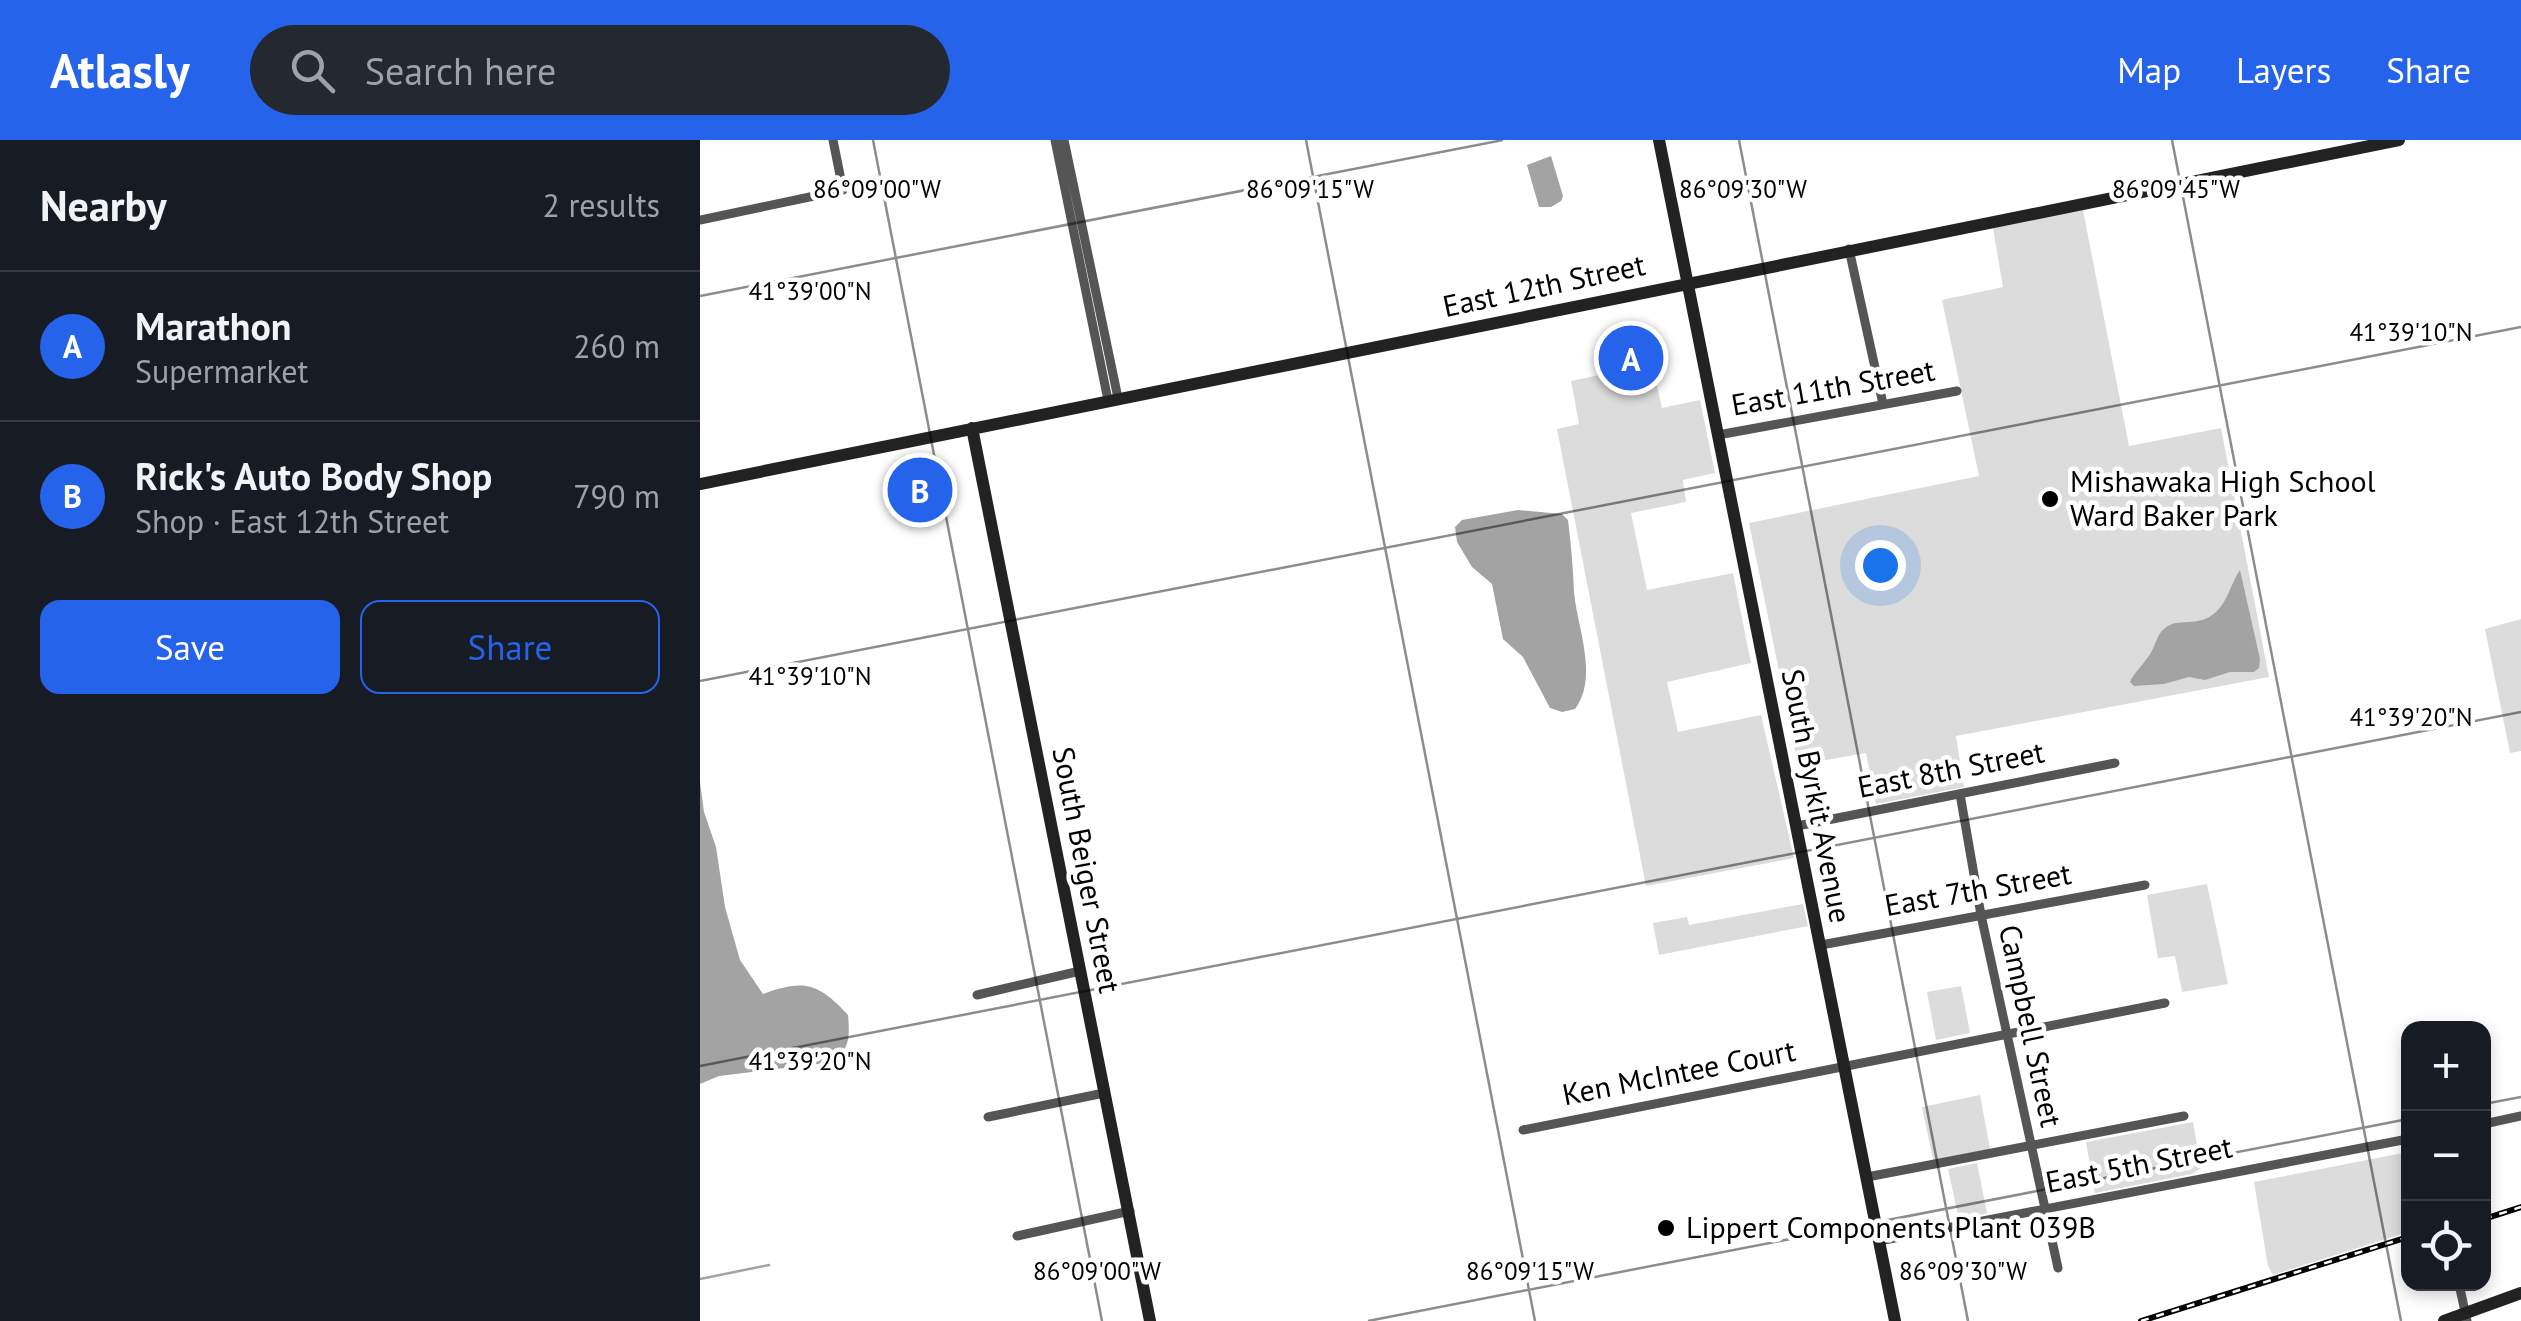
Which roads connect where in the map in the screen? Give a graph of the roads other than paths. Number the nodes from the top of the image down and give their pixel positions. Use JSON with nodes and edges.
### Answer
{"nodes":[{"id":1,"x":833,"y":140,"type":"edge"},
{"id":2,"x":1054,"y":140,"type":"edge"},
{"id":3,"x":1064,"y":140,"type":"edge"},
{"id":4,"x":1658,"y":140,"type":"edge"},
{"id":5,"x":2398,"y":140,"type":"edge"},
{"id":6,"x":700,"y":220,"type":"edge"},
{"id":7,"x":1848,"y":249,"type":"junction"},
{"id":8,"x":1687,"y":282,"type":"junction"},
{"id":9,"x":1957,"y":391,"type":"dead end"},
{"id":10,"x":1113,"y":399,"type":"junction"},
{"id":11,"x":1883,"y":404,"type":"junction"},
{"id":12,"x":972,"y":428,"type":"junction"},
{"id":13,"x":1718,"y":435,"type":"junction"},
{"id":14,"x":700,"y":484,"type":"edge"},
{"id":15,"x":2114,"y":763,"type":"dead end"},
{"id":16,"x":1960,"y":794,"type":"junction"},
{"id":17,"x":1797,"y":826,"type":"junction"},
{"id":18,"x":2145,"y":885,"type":"dead end"},
{"id":19,"x":1981,"y":915,"type":"junction"},
{"id":20,"x":1821,"y":945,"type":"junction"},
{"id":21,"x":1080,"y":971,"type":"junction"},
{"id":22,"x":977,"y":995,"type":"dead end"},
{"id":23,"x":2165,"y":1003,"type":"dead end"},
{"id":24,"x":2007,"y":1034,"type":"junction"},
{"id":25,"x":1845,"y":1066,"type":"junction"},
{"id":26,"x":1104,"y":1093,"type":"junction"},
{"id":27,"x":2184,"y":1116,"type":"dead end"},
{"id":28,"x":2521,"y":1116,"type":"edge"},
{"id":29,"x":988,"y":1117,"type":"dead end"},
{"id":30,"x":2491,"y":1122,"type":"edge"},
{"id":31,"x":1523,"y":1130,"type":"dead end"},
{"id":32,"x":2401,"y":1139,"type":"edge"},
{"id":33,"x":2030,"y":1146,"type":"junction"},
{"id":34,"x":1866,"y":1177,"type":"junction"},
{"id":35,"x":2046,"y":1208,"type":"junction"},
{"id":36,"x":1130,"y":1211,"type":"junction"},
{"id":37,"x":1017,"y":1236,"type":"dead end"},
{"id":38,"x":1879,"y":1241,"type":"junction"},
{"id":39,"x":2058,"y":1268,"type":"dead end"},
{"id":40,"x":2460,"y":1291,"type":"edge"},
{"id":41,"x":2521,"y":1293,"type":"edge"},
{"id":42,"x":2466,"y":1317,"type":"edge"},
{"id":43,"x":1150,"y":1321,"type":"edge"},
{"id":44,"x":1895,"y":1321,"type":"edge"},
{"id":45,"x":2444,"y":1321,"type":"edge"}],
"edges":[{"from":1,"to":6,"type":"street"},
{"from":2,"to":10,"type":"street"},
{"from":3,"to":10,"type":"street"},
{"from":4,"to":8,"type":"street","name":"South Byrkit Avenue"},
{"from":5,"to":7,"type":"street","name":"East 12th Street"},
{"from":7,"to":8,"type":"street","name":"East 12th Street"},
{"from":7,"to":11,"type":"street"},
{"from":8,"to":10,"type":"street","name":"East 12th Street"},
{"from":8,"to":13,"type":"street","name":"South Byrkit Avenue"},
{"from":9,"to":11,"type":"street","name":"East 11th Street"},
{"from":10,"to":12,"type":"street","name":"East 12th Street"},
{"from":11,"to":13,"type":"street","name":"East 11th Street"},
{"from":12,"to":14,"type":"street","name":"East 12th Street"},
{"from":12,"to":21,"type":"street","name":"South Beiger Street"},
{"from":13,"to":17,"type":"street","name":"South Byrkit Avenue"},
{"from":15,"to":16,"type":"street","name":"East 8th Street"},
{"from":16,"to":17,"type":"street","name":"East 8th Street"},
{"from":16,"to":19,"type":"street","name":"Campbell Street"},
{"from":17,"to":20,"type":"street","name":"South Byrkit Avenue"},
{"from":18,"to":19,"type":"street","name":"East 7th Street"},
{"from":19,"to":20,"type":"street","name":"East 7th Street"},
{"from":19,"to":24,"type":"street","name":"Campbell Street"},
{"from":20,"to":25,"type":"street","name":"South Byrkit Avenue"},
{"from":21,"to":22,"type":"street"},
{"from":21,"to":26,"type":"street","name":"South Beiger Street"},
{"from":23,"to":24,"type":"street","name":"Ken McIntee Court"},
{"from":24,"to":25,"type":"street","name":"Ken McIntee Court"},
{"from":24,"to":33,"type":"street","name":"Campbell Street"},
{"from":25,"to":31,"type":"street","name":"Ken McIntee Court"},
{"from":25,"to":34,"type":"street","name":"South Byrkit Avenue"},
{"from":26,"to":29,"type":"street"},
{"from":26,"to":36,"type":"street","name":"South Beiger Street"},
{"from":27,"to":33,"type":"street"},
{"from":28,"to":30,"type":"street"},
{"from":32,"to":35,"type":"street","name":"East 5th Street"},
{"from":33,"to":34,"type":"street"},
{"from":33,"to":35,"type":"street","name":"Campbell Street"},
{"from":34,"to":38,"type":"street","name":"South Byrkit Avenue"},
{"from":35,"to":38,"type":"street","name":"East 5th Street"},
{"from":35,"to":39,"type":"street","name":"Campbell Street"},
{"from":36,"to":37,"type":"street"},
{"from":36,"to":43,"type":"street","name":"South Beiger Street"},
{"from":38,"to":44,"type":"street","name":"South Byrkit Avenue"},
{"from":40,"to":42,"type":"street"},
{"from":41,"to":42,"type":"street"},
{"from":42,"to":45,"type":"street"}]}
